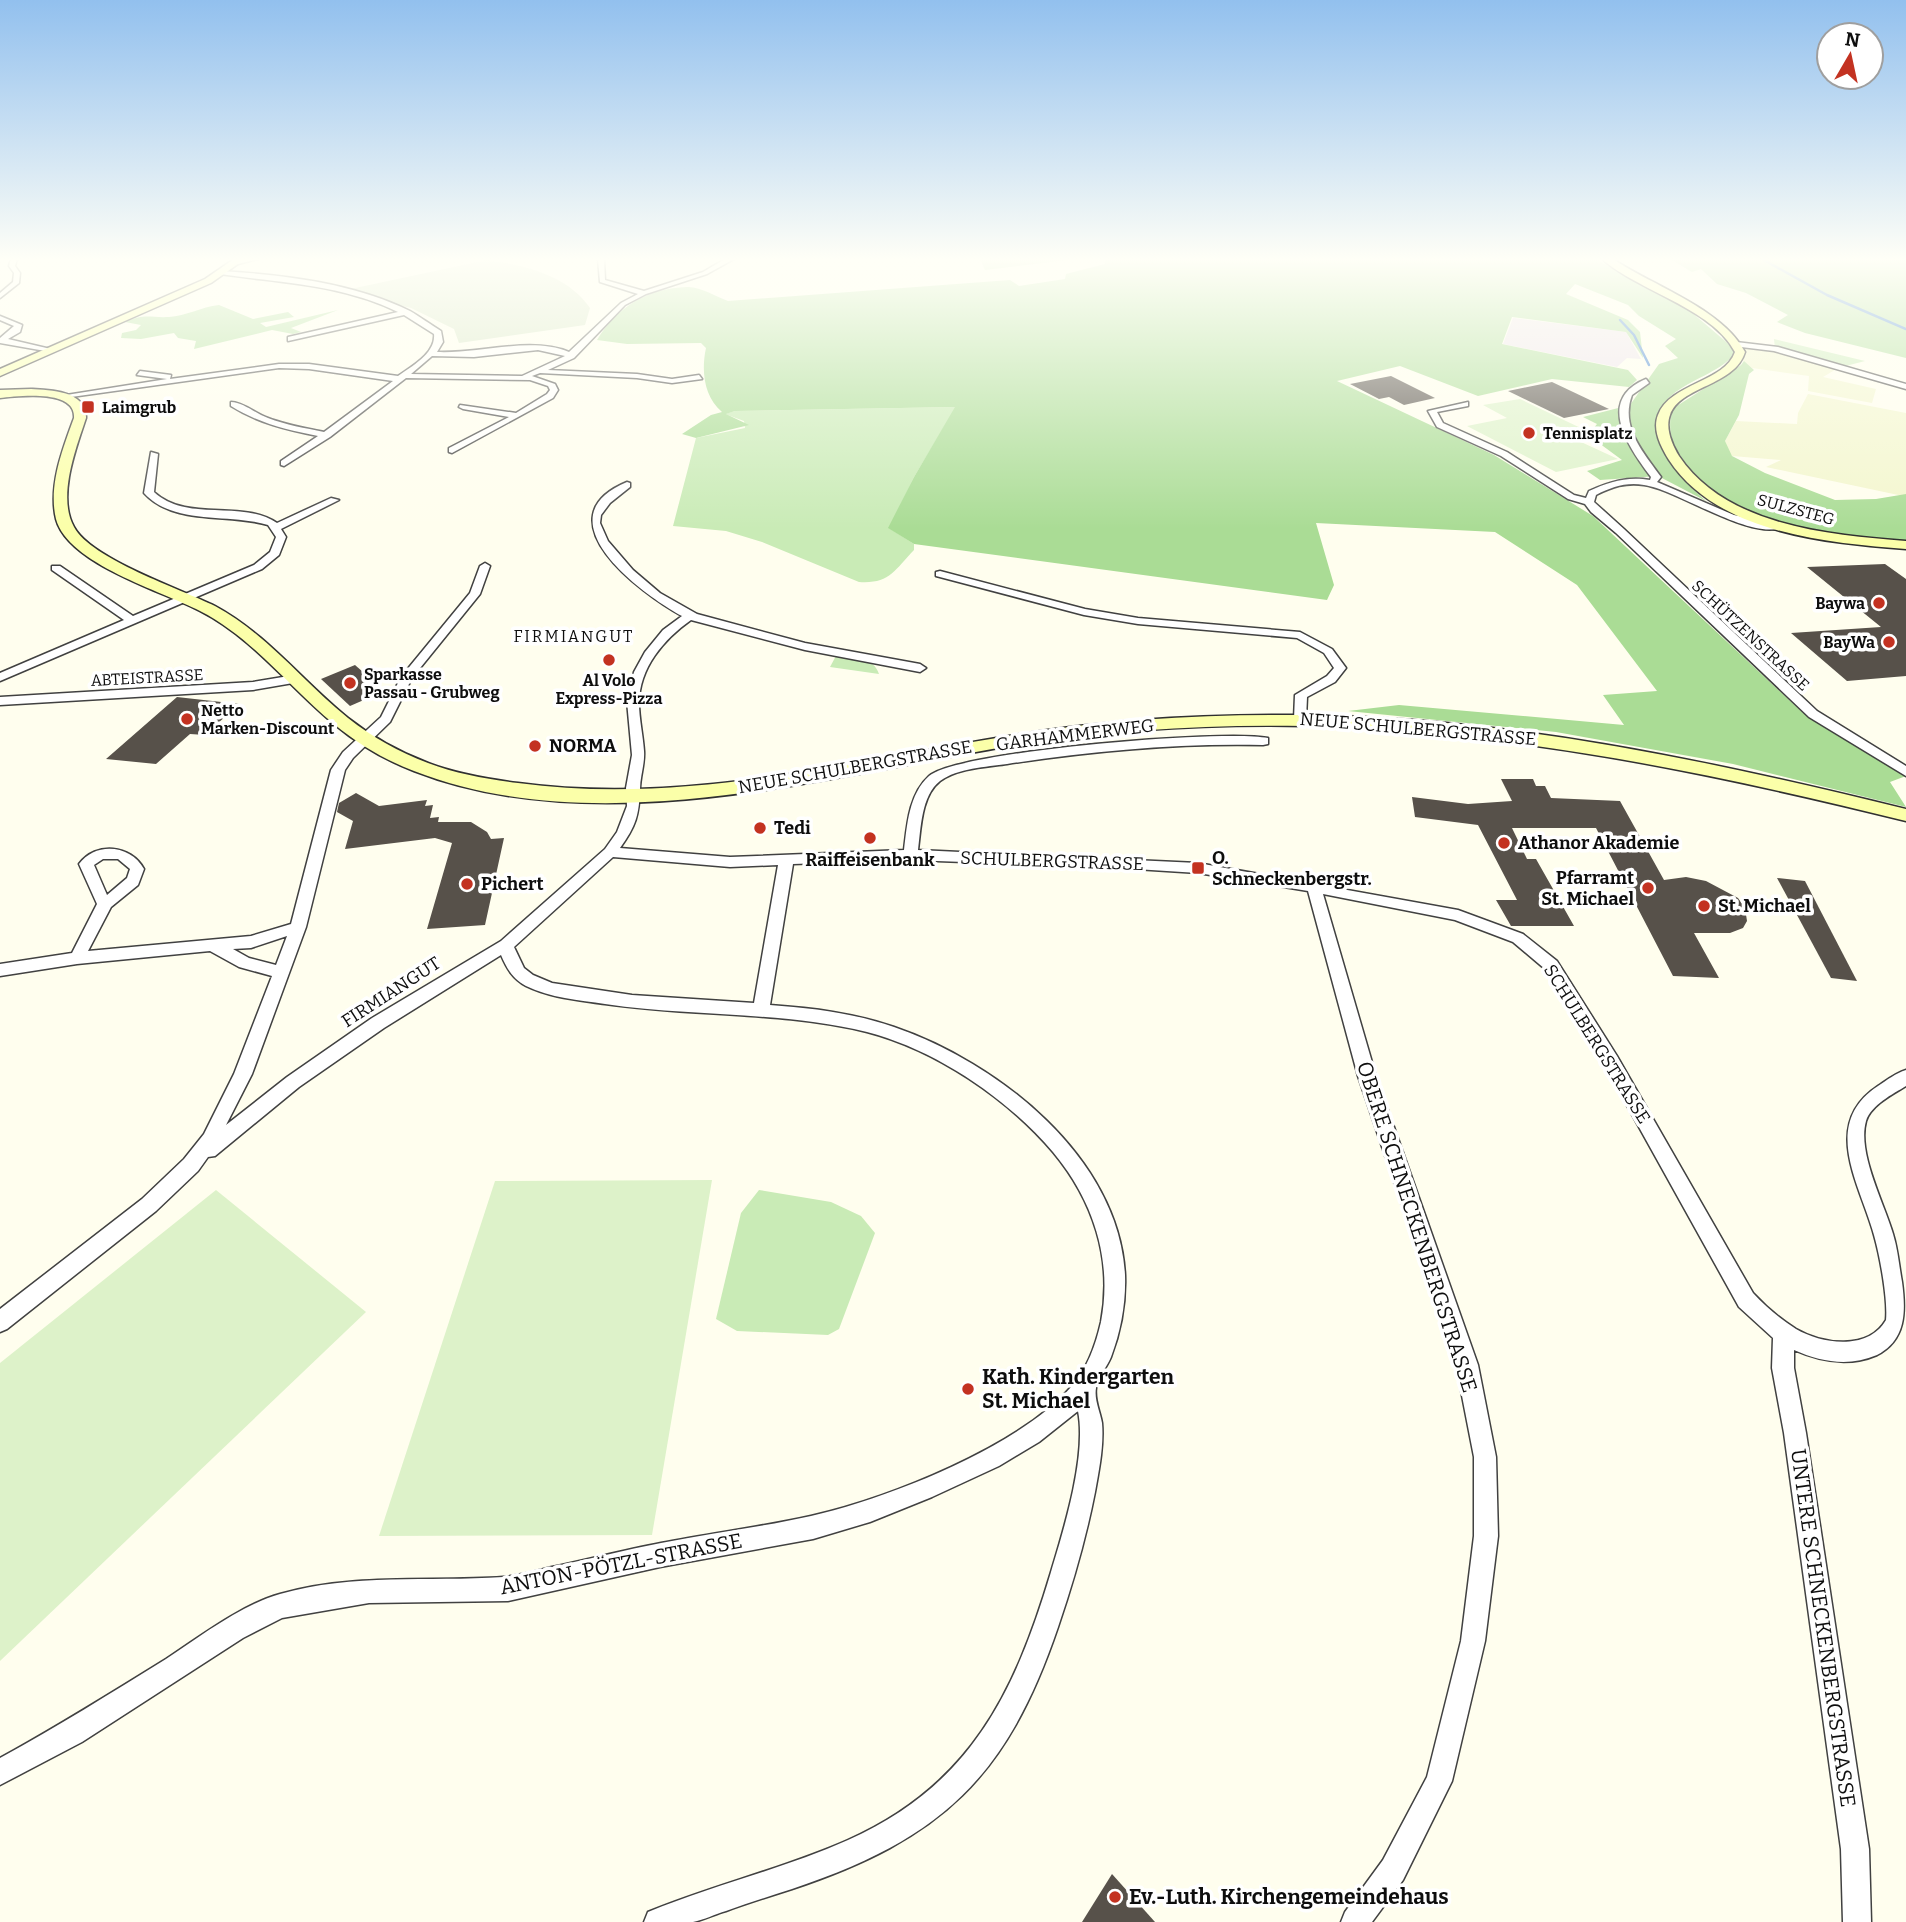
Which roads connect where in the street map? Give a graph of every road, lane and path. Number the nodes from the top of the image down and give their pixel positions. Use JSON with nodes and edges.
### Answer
{"nodes":[{"id":1,"x":44,"y":349,"type":"edge"},
{"id":2,"x":54,"y":349,"type":"edge"},
{"id":3,"x":434,"y":349,"type":"edge"},
{"id":4,"x":532,"y":349,"type":"edge"},
{"id":5,"x":545,"y":349,"type":"edge"},
{"id":6,"x":577,"y":349,"type":"edge"},
{"id":7,"x":1737,"y":349,"type":"edge"},
{"id":8,"x":1773,"y":349,"type":"edge"},
{"id":9,"x":51,"y":350,"type":"junction"},
{"id":10,"x":430,"y":354,"type":"junction"},
{"id":11,"x":570,"y":356,"type":"junction"},
{"id":12,"x":541,"y":372,"type":"junction"},
{"id":13,"x":0,"y":373,"type":"edge"},
{"id":14,"x":140,"y":373,"type":"dead end"},
{"id":15,"x":402,"y":377,"type":"junction"},
{"id":16,"x":699,"y":377,"type":"dead end"},
{"id":17,"x":517,"y":378,"type":"junction"},
{"id":18,"x":194,"y":379,"type":"junction"},
{"id":19,"x":1646,"y":381,"type":"dead end"},
{"id":20,"x":1906,"y":387,"type":"edge"},
{"id":21,"x":0,"y":394,"type":"edge"},
{"id":22,"x":64,"y":396,"type":"junction"},
{"id":23,"x":234,"y":404,"type":"dead end"},
{"id":24,"x":1465,"y":404,"type":"dead end"},
{"id":25,"x":463,"y":407,"type":"dead end"},
{"id":26,"x":514,"y":415,"type":"junction"},
{"id":27,"x":327,"y":435,"type":"junction"},
{"id":28,"x":452,"y":450,"type":"dead end"},
{"id":29,"x":154,"y":454,"type":"dead end"},
{"id":30,"x":284,"y":463,"type":"dead end"},
{"id":31,"x":1653,"y":482,"type":"junction"},
{"id":32,"x":627,"y":485,"type":"dead end"},
{"id":33,"x":334,"y":500,"type":"dead end"},
{"id":34,"x":1589,"y":502,"type":"junction"},
{"id":35,"x":1779,"y":526,"type":"junction"},
{"id":36,"x":276,"y":527,"type":"junction"},
{"id":37,"x":1906,"y":545,"type":"edge"},
{"id":38,"x":485,"y":566,"type":"dead end"},
{"id":39,"x":56,"y":568,"type":"dead end"},
{"id":40,"x":940,"y":574,"type":"dead end"},
{"id":41,"x":190,"y":598,"type":"junction"},
{"id":42,"x":690,"y":616,"type":"junction"},
{"id":43,"x":133,"y":621,"type":"junction"},
{"id":44,"x":920,"y":668,"type":"dead end"},
{"id":45,"x":0,"y":677,"type":"edge"},
{"id":46,"x":295,"y":679,"type":"junction"},
{"id":47,"x":0,"y":701,"type":"edge"},
{"id":48,"x":1300,"y":719,"type":"junction"},
{"id":49,"x":366,"y":740,"type":"junction"},
{"id":50,"x":1263,"y":741,"type":"dead end"},
{"id":51,"x":1906,"y":772,"type":"edge"},
{"id":52,"x":634,"y":796,"type":"junction"},
{"id":53,"x":1906,"y":815,"type":"edge"},
{"id":54,"x":610,"y":852,"type":"junction"},
{"id":55,"x":910,"y":855,"type":"junction"},
{"id":56,"x":786,"y":861,"type":"junction"},
{"id":57,"x":1314,"y":887,"type":"junction"},
{"id":58,"x":105,"y":904,"type":"dead end"},
{"id":59,"x":298,"y":927,"type":"junction"},
{"id":60,"x":506,"y":945,"type":"junction"},
{"id":61,"x":215,"y":947,"type":"junction"},
{"id":62,"x":77,"y":958,"type":"junction"},
{"id":63,"x":0,"y":971,"type":"edge"},
{"id":64,"x":281,"y":972,"type":"junction"},
{"id":65,"x":761,"y":1009,"type":"junction"},
{"id":66,"x":1906,"y":1077,"type":"edge"},
{"id":67,"x":191,"y":1165,"type":"junction"},
{"id":68,"x":0,"y":1322,"type":"edge"},
{"id":69,"x":1784,"y":1335,"type":"junction"},
{"id":70,"x":1084,"y":1389,"type":"junction"},
{"id":71,"x":0,"y":1772,"type":"edge"},
{"id":72,"x":658,"y":1922,"type":"edge"},
{"id":73,"x":1355,"y":1922,"type":"edge"},
{"id":74,"x":1857,"y":1922,"type":"edge"}],
"edges":[{"from":1,"to":9,"type":"street"},
{"from":2,"to":9,"type":"street"},
{"from":3,"to":10,"type":"street"},
{"from":4,"to":10,"type":"street"},
{"from":5,"to":11,"type":"street"},
{"from":6,"to":11,"type":"street"},
{"from":7,"to":35,"type":"street","name":"SULZSTEG"},
{"from":8,"to":20,"type":"street"},
{"from":9,"to":13,"type":"street"},
{"from":10,"to":15,"type":"street"},
{"from":11,"to":12,"type":"street"},
{"from":12,"to":16,"type":"street"},
{"from":12,"to":17,"type":"street"},
{"from":14,"to":18,"type":"street"},
{"from":15,"to":17,"type":"street"},
{"from":15,"to":18,"type":"street"},
{"from":15,"to":27,"type":"street"},
{"from":17,"to":26,"type":"street"},
{"from":18,"to":22,"type":"street"},
{"from":19,"to":31,"type":"street"},
{"from":21,"to":22,"type":"street"},
{"from":22,"to":41,"type":"street"},
{"from":23,"to":27,"type":"street"},
{"from":24,"to":34,"type":"street","name":"SCHÜTZENSTRASSE"},
{"from":25,"to":26,"type":"street"},
{"from":26,"to":28,"type":"street"},
{"from":27,"to":30,"type":"street"},
{"from":29,"to":36,"type":"street"},
{"from":31,"to":34,"type":"street"},
{"from":31,"to":35,"type":"street"},
{"from":32,"to":42,"type":"street"},
{"from":33,"to":36,"type":"street"},
{"from":34,"to":51,"type":"street","name":"SCHÜTZENSTRASSE"},
{"from":35,"to":37,"type":"street","name":"SULZSTEG"},
{"from":36,"to":41,"type":"street"},
{"from":38,"to":49,"type":"street"},
{"from":39,"to":43,"type":"street"},
{"from":40,"to":48,"type":"street"},
{"from":41,"to":43,"type":"street"},
{"from":41,"to":46,"type":"street"},
{"from":42,"to":44,"type":"street"},
{"from":42,"to":52,"type":"street"},
{"from":43,"to":45,"type":"street"},
{"from":46,"to":47,"type":"street","name":"ABTEISTRASSE"},
{"from":46,"to":49,"type":"street"},
{"from":48,"to":52,"type":"street","name":"NEUE SCHULBERGSTRASSE"},
{"from":48,"to":53,"type":"street","name":"NEUE SCHULBERGSTRASSE"},
{"from":49,"to":52,"type":"street"},
{"from":49,"to":59,"type":"street","name":"FIRMIANGUT"},
{"from":50,"to":55,"type":"street","name":"GARHAMMERWEG"},
{"from":52,"to":54,"type":"street"},
{"from":54,"to":56,"type":"street","name":"SCHULBERGSTRASSE"},
{"from":54,"to":60,"type":"street","name":"FIRMIANGUT"},
{"from":55,"to":56,"type":"street","name":"SCHULBERGSTRASSE"},
{"from":55,"to":57,"type":"street","name":"SCHULBERGSTRASSE"},
{"from":56,"to":65,"type":"street"},
{"from":57,"to":69,"type":"street","name":"SCHULBERGSTRASSE"},
{"from":57,"to":73,"type":"street","name":"OBERE SCHNECKENBERGSTRASSE"},
{"from":58,"to":62,"type":"street"},
{"from":59,"to":61,"type":"street"},
{"from":59,"to":64,"type":"street","name":"FIRMIANGUT"},
{"from":60,"to":65,"type":"street"},
{"from":60,"to":67,"type":"street","name":"FIRMIANGUT"},
{"from":61,"to":62,"type":"street"},
{"from":61,"to":64,"type":"street"},
{"from":62,"to":63,"type":"street"},
{"from":64,"to":67,"type":"street","name":"FIRMIANGUT"},
{"from":65,"to":70,"type":"street"},
{"from":66,"to":69,"type":"street","name":"SCHULBERGSTRASSE"},
{"from":67,"to":68,"type":"street","name":"FIRMIANGUT"},
{"from":69,"to":74,"type":"street","name":"UNTERE SCHNECKENBERGSTRASSE"},
{"from":70,"to":71,"type":"street","name":"ANTON-PÖTZL-STRASSE"},
{"from":70,"to":72,"type":"street"}]}
